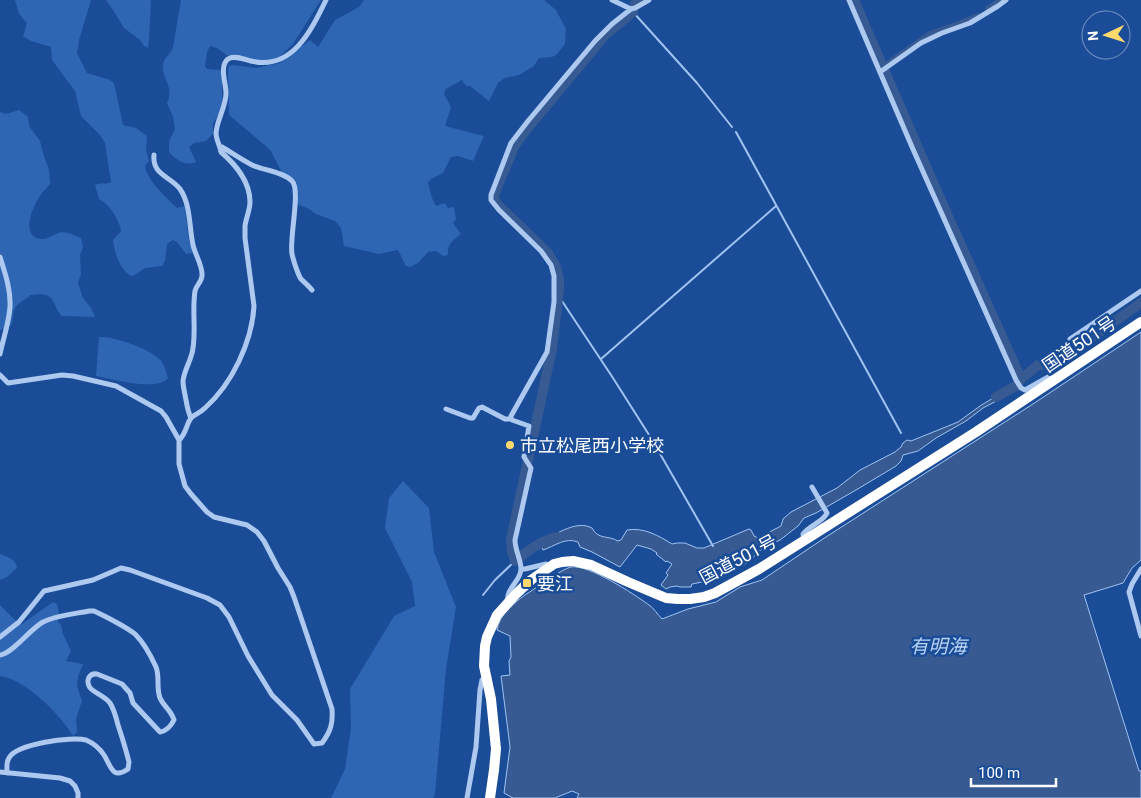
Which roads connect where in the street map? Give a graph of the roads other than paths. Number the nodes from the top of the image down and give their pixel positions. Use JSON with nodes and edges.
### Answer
{"nodes":[{"id":1,"x":326,"y":0,"type":"edge"},
{"id":2,"x":612,"y":0,"type":"edge"},
{"id":3,"x":649,"y":0,"type":"edge"},
{"id":4,"x":849,"y":0,"type":"edge"},
{"id":5,"x":1006,"y":0,"type":"edge"},
{"id":6,"x":631,"y":9,"type":"junction"},
{"id":7,"x":883,"y":71,"type":"junction"},
{"id":8,"x":220,"y":148,"type":"junction"},
{"id":9,"x":154,"y":155,"type":"dead end"},
{"id":10,"x":0,"y":257,"type":"edge"},
{"id":11,"x":312,"y":290,"type":"dead end"},
{"id":12,"x":1141,"y":291,"type":"edge"},
{"id":13,"x":1141,"y":322,"type":"edge"},
{"id":14,"x":1070,"y":338,"type":"dead end"},
{"id":15,"x":0,"y":354,"type":"edge"},
{"id":16,"x":0,"y":375,"type":"edge"},
{"id":17,"x":1056,"y":380,"type":"junction"},
{"id":18,"x":446,"y":409,"type":"dead end"},
{"id":19,"x":191,"y":418,"type":"junction"},
{"id":20,"x":511,"y":419,"type":"junction"},
{"id":21,"x":179,"y":440,"type":"junction"},
{"id":22,"x":812,"y":487,"type":"dead end"},
{"id":23,"x":804,"y":540,"type":"junction"},
{"id":24,"x":521,"y":567,"type":"junction"},
{"id":25,"x":549,"y":567,"type":"junction"},
{"id":26,"x":1141,"y":569,"type":"edge"},
{"id":27,"x":508,"y":602,"type":"junction"},
{"id":28,"x":1141,"y":636,"type":"edge"},
{"id":29,"x":0,"y":637,"type":"edge"},
{"id":30,"x":0,"y":655,"type":"edge"},
{"id":31,"x":486,"y":676,"type":"junction"},
{"id":32,"x":0,"y":772,"type":"edge"},
{"id":33,"x":7,"y":773,"type":"junction"},
{"id":34,"x":78,"y":798,"type":"edge"},
{"id":35,"x":467,"y":798,"type":"edge"},
{"id":36,"x":490,"y":798,"type":"edge"}],
"edges":[{"from":1,"to":8,"type":"street"},
{"from":2,"to":6,"type":"street"},
{"from":3,"to":6,"type":"street"},
{"from":4,"to":7,"type":"street"},
{"from":5,"to":7,"type":"street"},
{"from":6,"to":20,"type":"street"},
{"from":7,"to":17,"type":"street"},
{"from":8,"to":11,"type":"street"},
{"from":8,"to":19,"type":"street"},
{"from":9,"to":19,"type":"street"},
{"from":10,"to":15,"type":"street"},
{"from":12,"to":14,"type":"street"},
{"from":13,"to":17,"type":"highway","name":"国道501号"},
{"from":16,"to":21,"type":"street"},
{"from":17,"to":23,"type":"highway","name":"国道501号"},
{"from":18,"to":20,"type":"street"},
{"from":19,"to":21,"type":"street"},
{"from":20,"to":24,"type":"street"},
{"from":21,"to":29,"type":"street"},
{"from":22,"to":23,"type":"street"},
{"from":23,"to":25,"type":"highway","name":"国道501号"},
{"from":24,"to":25,"type":"street"},
{"from":24,"to":27,"type":"street"},
{"from":25,"to":27,"type":"highway","name":"国道501号"},
{"from":26,"to":28,"type":"street"},
{"from":27,"to":31,"type":"highway","name":"国道501号"},
{"from":30,"to":33,"type":"street"},
{"from":31,"to":35,"type":"street"},
{"from":31,"to":36,"type":"highway","name":"国道501号"},
{"from":32,"to":33,"type":"street"},
{"from":33,"to":34,"type":"street"}]}
